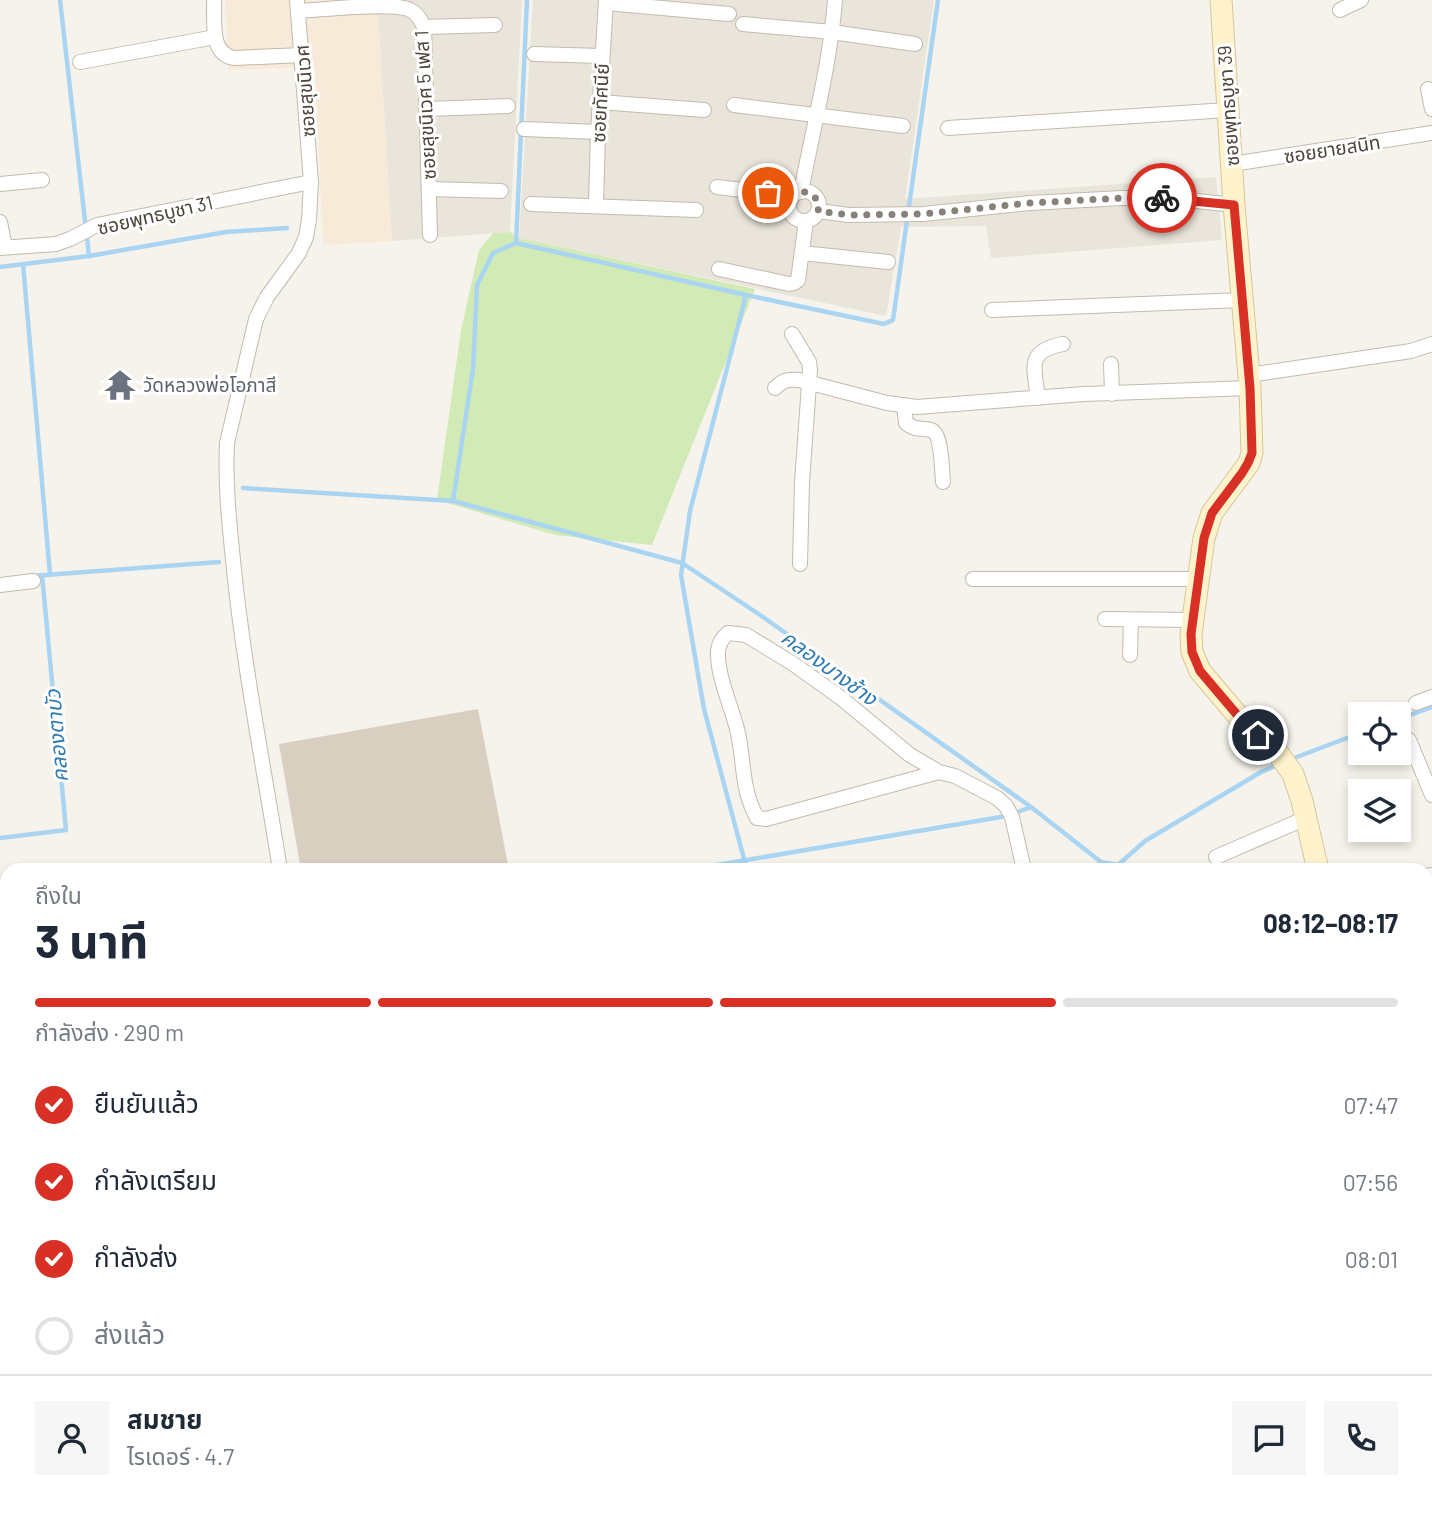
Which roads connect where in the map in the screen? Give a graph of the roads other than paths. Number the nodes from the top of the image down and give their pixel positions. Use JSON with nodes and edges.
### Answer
{"nodes":[{"id":1,"x":214,"y":0,"type":"edge"},
{"id":2,"x":835,"y":0,"type":"edge"},
{"id":3,"x":1221,"y":0,"type":"edge"},
{"id":4,"x":1360,"y":0,"type":"edge"},
{"id":5,"x":606,"y":1,"type":"edge"},
{"id":6,"x":298,"y":5,"type":"edge"},
{"id":7,"x":1340,"y":10,"type":"dead end"},
{"id":8,"x":729,"y":14,"type":"dead end"},
{"id":9,"x":743,"y":24,"type":"dead end"},
{"id":10,"x":495,"y":25,"type":"dead end"},
{"id":11,"x":424,"y":27,"type":"junction"},
{"id":12,"x":832,"y":32,"type":"junction"},
{"id":13,"x":215,"y":37,"type":"junction"},
{"id":14,"x":915,"y":44,"type":"dead end"},
{"id":15,"x":534,"y":54,"type":"dead end"},
{"id":16,"x":303,"y":55,"type":"junction"},
{"id":17,"x":602,"y":56,"type":"junction"},
{"id":18,"x":80,"y":62,"type":"dead end"},
{"id":19,"x":1428,"y":89,"type":"dead end"},
{"id":20,"x":600,"y":102,"type":"junction"},
{"id":21,"x":734,"y":105,"type":"dead end"},
{"id":22,"x":508,"y":107,"type":"dead end"},
{"id":23,"x":428,"y":109,"type":"junction"},
{"id":24,"x":1432,"y":109,"type":"edge"},
{"id":25,"x":704,"y":110,"type":"dead end"},
{"id":26,"x":1228,"y":110,"type":"junction"},
{"id":27,"x":818,"y":116,"type":"junction"},
{"id":28,"x":903,"y":126,"type":"dead end"},
{"id":29,"x":948,"y":128,"type":"dead end"},
{"id":30,"x":524,"y":129,"type":"dead end"},
{"id":31,"x":598,"y":132,"type":"junction"},
{"id":32,"x":1432,"y":133,"type":"edge"},
{"id":33,"x":1232,"y":164,"type":"junction"},
{"id":34,"x":42,"y":180,"type":"dead end"},
{"id":35,"x":311,"y":182,"type":"junction"},
{"id":36,"x":0,"y":184,"type":"edge"},
{"id":37,"x":717,"y":187,"type":"dead end"},
{"id":38,"x":429,"y":189,"type":"junction"},
{"id":39,"x":501,"y":191,"type":"dead end"},
{"id":40,"x":797,"y":194,"type":"junction"},
{"id":41,"x":531,"y":204,"type":"dead end"},
{"id":42,"x":596,"y":205,"type":"junction"},
{"id":43,"x":1234,"y":205,"type":"junction"},
{"id":44,"x":696,"y":210,"type":"dead end"},
{"id":45,"x":818,"y":211,"type":"junction"},
{"id":46,"x":806,"y":221,"type":"junction"},
{"id":47,"x":0,"y":222,"type":"edge"},
{"id":48,"x":430,"y":235,"type":"dead end"},
{"id":49,"x":2,"y":247,"type":"edge"},
{"id":50,"x":802,"y":253,"type":"junction"},
{"id":51,"x":888,"y":262,"type":"dead end"},
{"id":52,"x":719,"y":269,"type":"dead end"},
{"id":53,"x":1242,"y":300,"type":"junction"},
{"id":54,"x":992,"y":310,"type":"dead end"},
{"id":55,"x":792,"y":334,"type":"dead end"},
{"id":56,"x":1063,"y":344,"type":"dead end"},
{"id":57,"x":1432,"y":344,"type":"edge"},
{"id":58,"x":1111,"y":364,"type":"dead end"},
{"id":59,"x":1249,"y":382,"type":"junction"},
{"id":60,"x":809,"y":383,"type":"junction"},
{"id":61,"x":775,"y":388,"type":"dead end"},
{"id":62,"x":1112,"y":394,"type":"junction"},
{"id":63,"x":1038,"y":398,"type":"junction"},
{"id":64,"x":904,"y":405,"type":"junction"},
{"id":65,"x":943,"y":482,"type":"dead end"},
{"id":66,"x":800,"y":564,"type":"dead end"},
{"id":67,"x":973,"y":579,"type":"dead end"},
{"id":68,"x":1198,"y":579,"type":"junction"},
{"id":69,"x":33,"y":581,"type":"dead end"},
{"id":70,"x":0,"y":585,"type":"edge"},
{"id":71,"x":1105,"y":620,"type":"dead end"},
{"id":72,"x":1131,"y":620,"type":"junction"},
{"id":73,"x":1193,"y":620,"type":"junction"},
{"id":74,"x":1130,"y":655,"type":"dead end"},
{"id":75,"x":1432,"y":697,"type":"edge"},
{"id":76,"x":1416,"y":703,"type":"dead end"},
{"id":77,"x":1411,"y":745,"type":"edge"},
{"id":78,"x":939,"y":772,"type":"junction"},
{"id":79,"x":1432,"y":795,"type":"edge"},
{"id":80,"x":1306,"y":818,"type":"junction"},
{"id":81,"x":1216,"y":857,"type":"dead end"},
{"id":82,"x":279,"y":863,"type":"edge"},
{"id":83,"x":1022,"y":863,"type":"edge"},
{"id":84,"x":1316,"y":863,"type":"edge"}],
"edges":[{"from":1,"to":13,"type":"street"},
{"from":2,"to":12,"type":"street"},
{"from":3,"to":26,"type":"street","name":"ซอยพุทธบูชา 39"},
{"from":4,"to":7,"type":"street"},
{"from":5,"to":8,"type":"street"},
{"from":5,"to":17,"type":"street","name":"ซอยทัศนีย์"},
{"from":6,"to":11,"type":"street","name":"ซอยสุขนิเวศ 5 เฟส 1"},
{"from":6,"to":16,"type":"street","name":"ซอยสุขนิเวศ"},
{"from":9,"to":12,"type":"street"},
{"from":10,"to":11,"type":"street"},
{"from":11,"to":23,"type":"street","name":"ซอยสุขนิเวศ 5 เฟส 1"},
{"from":12,"to":14,"type":"street"},
{"from":12,"to":27,"type":"street"},
{"from":13,"to":16,"type":"street"},
{"from":13,"to":18,"type":"street"},
{"from":15,"to":17,"type":"street"},
{"from":16,"to":35,"type":"street","name":"ซอยสุขนิเวศ"},
{"from":17,"to":20,"type":"street","name":"ซอยทัศนีย์"},
{"from":19,"to":24,"type":"street"},
{"from":20,"to":25,"type":"street"},
{"from":20,"to":31,"type":"street","name":"ซอยทัศนีย์"},
{"from":21,"to":27,"type":"street"},
{"from":22,"to":23,"type":"street"},
{"from":23,"to":38,"type":"street","name":"ซอยสุขนิเวศ 5 เฟส 1"},
{"from":26,"to":29,"type":"street"},
{"from":26,"to":33,"type":"street","name":"ซอยพุทธบูชา 39"},
{"from":27,"to":28,"type":"street"},
{"from":27,"to":40,"type":"street"},
{"from":30,"to":31,"type":"street"},
{"from":31,"to":42,"type":"street","name":"ซอยทัศนีย์"},
{"from":32,"to":33,"type":"street","name":"ซอยยายสนิท"},
{"from":33,"to":43,"type":"street","name":"ซอยพุทธบูชา 39"},
{"from":34,"to":36,"type":"street"},
{"from":35,"to":49,"type":"street","name":"ซอยพุทธบูชา 31"},
{"from":35,"to":82,"type":"street","name":"ซอยสุขนิเวศ"},
{"from":37,"to":40,"type":"street"},
{"from":38,"to":39,"type":"street"},
{"from":38,"to":48,"type":"street","name":"ซอยสุขนิเวศ 5 เฟส 1"},
{"from":40,"to":45,"type":"street"},
{"from":40,"to":46,"type":"street"},
{"from":41,"to":42,"type":"street"},
{"from":42,"to":44,"type":"street"},
{"from":43,"to":45,"type":"street"},
{"from":43,"to":53,"type":"street","name":"ซอยพุทธบูชา 39"},
{"from":45,"to":46,"type":"street"},
{"from":46,"to":50,"type":"street"},
{"from":47,"to":49,"type":"street"},
{"from":50,"to":51,"type":"street"},
{"from":50,"to":52,"type":"street"},
{"from":53,"to":54,"type":"street"},
{"from":53,"to":59,"type":"street","name":"ซอยพุทธบูชา 39"},
{"from":55,"to":60,"type":"street"},
{"from":56,"to":63,"type":"street"},
{"from":57,"to":59,"type":"street"},
{"from":58,"to":62,"type":"street"},
{"from":59,"to":62,"type":"street"},
{"from":59,"to":68,"type":"street","name":"ซอยพุทธบูชา 39"},
{"from":60,"to":61,"type":"street"},
{"from":60,"to":64,"type":"street"},
{"from":60,"to":66,"type":"street"},
{"from":62,"to":63,"type":"street"},
{"from":63,"to":64,"type":"street"},
{"from":64,"to":65,"type":"street"},
{"from":67,"to":68,"type":"street"},
{"from":68,"to":73,"type":"street","name":"ซอยพุทธบูชา 39"},
{"from":69,"to":70,"type":"street"},
{"from":71,"to":72,"type":"street"},
{"from":72,"to":73,"type":"street"},
{"from":72,"to":74,"type":"street"},
{"from":73,"to":80,"type":"street","name":"ซอยพุทธบูชา 39"},
{"from":75,"to":76,"type":"street"},
{"from":77,"to":79,"type":"street"},
{"from":78,"to":78,"type":"street"},
{"from":78,"to":83,"type":"street"},
{"from":80,"to":81,"type":"street"},
{"from":80,"to":84,"type":"street","name":"ซอยพุทธบูชา 39"}]}
